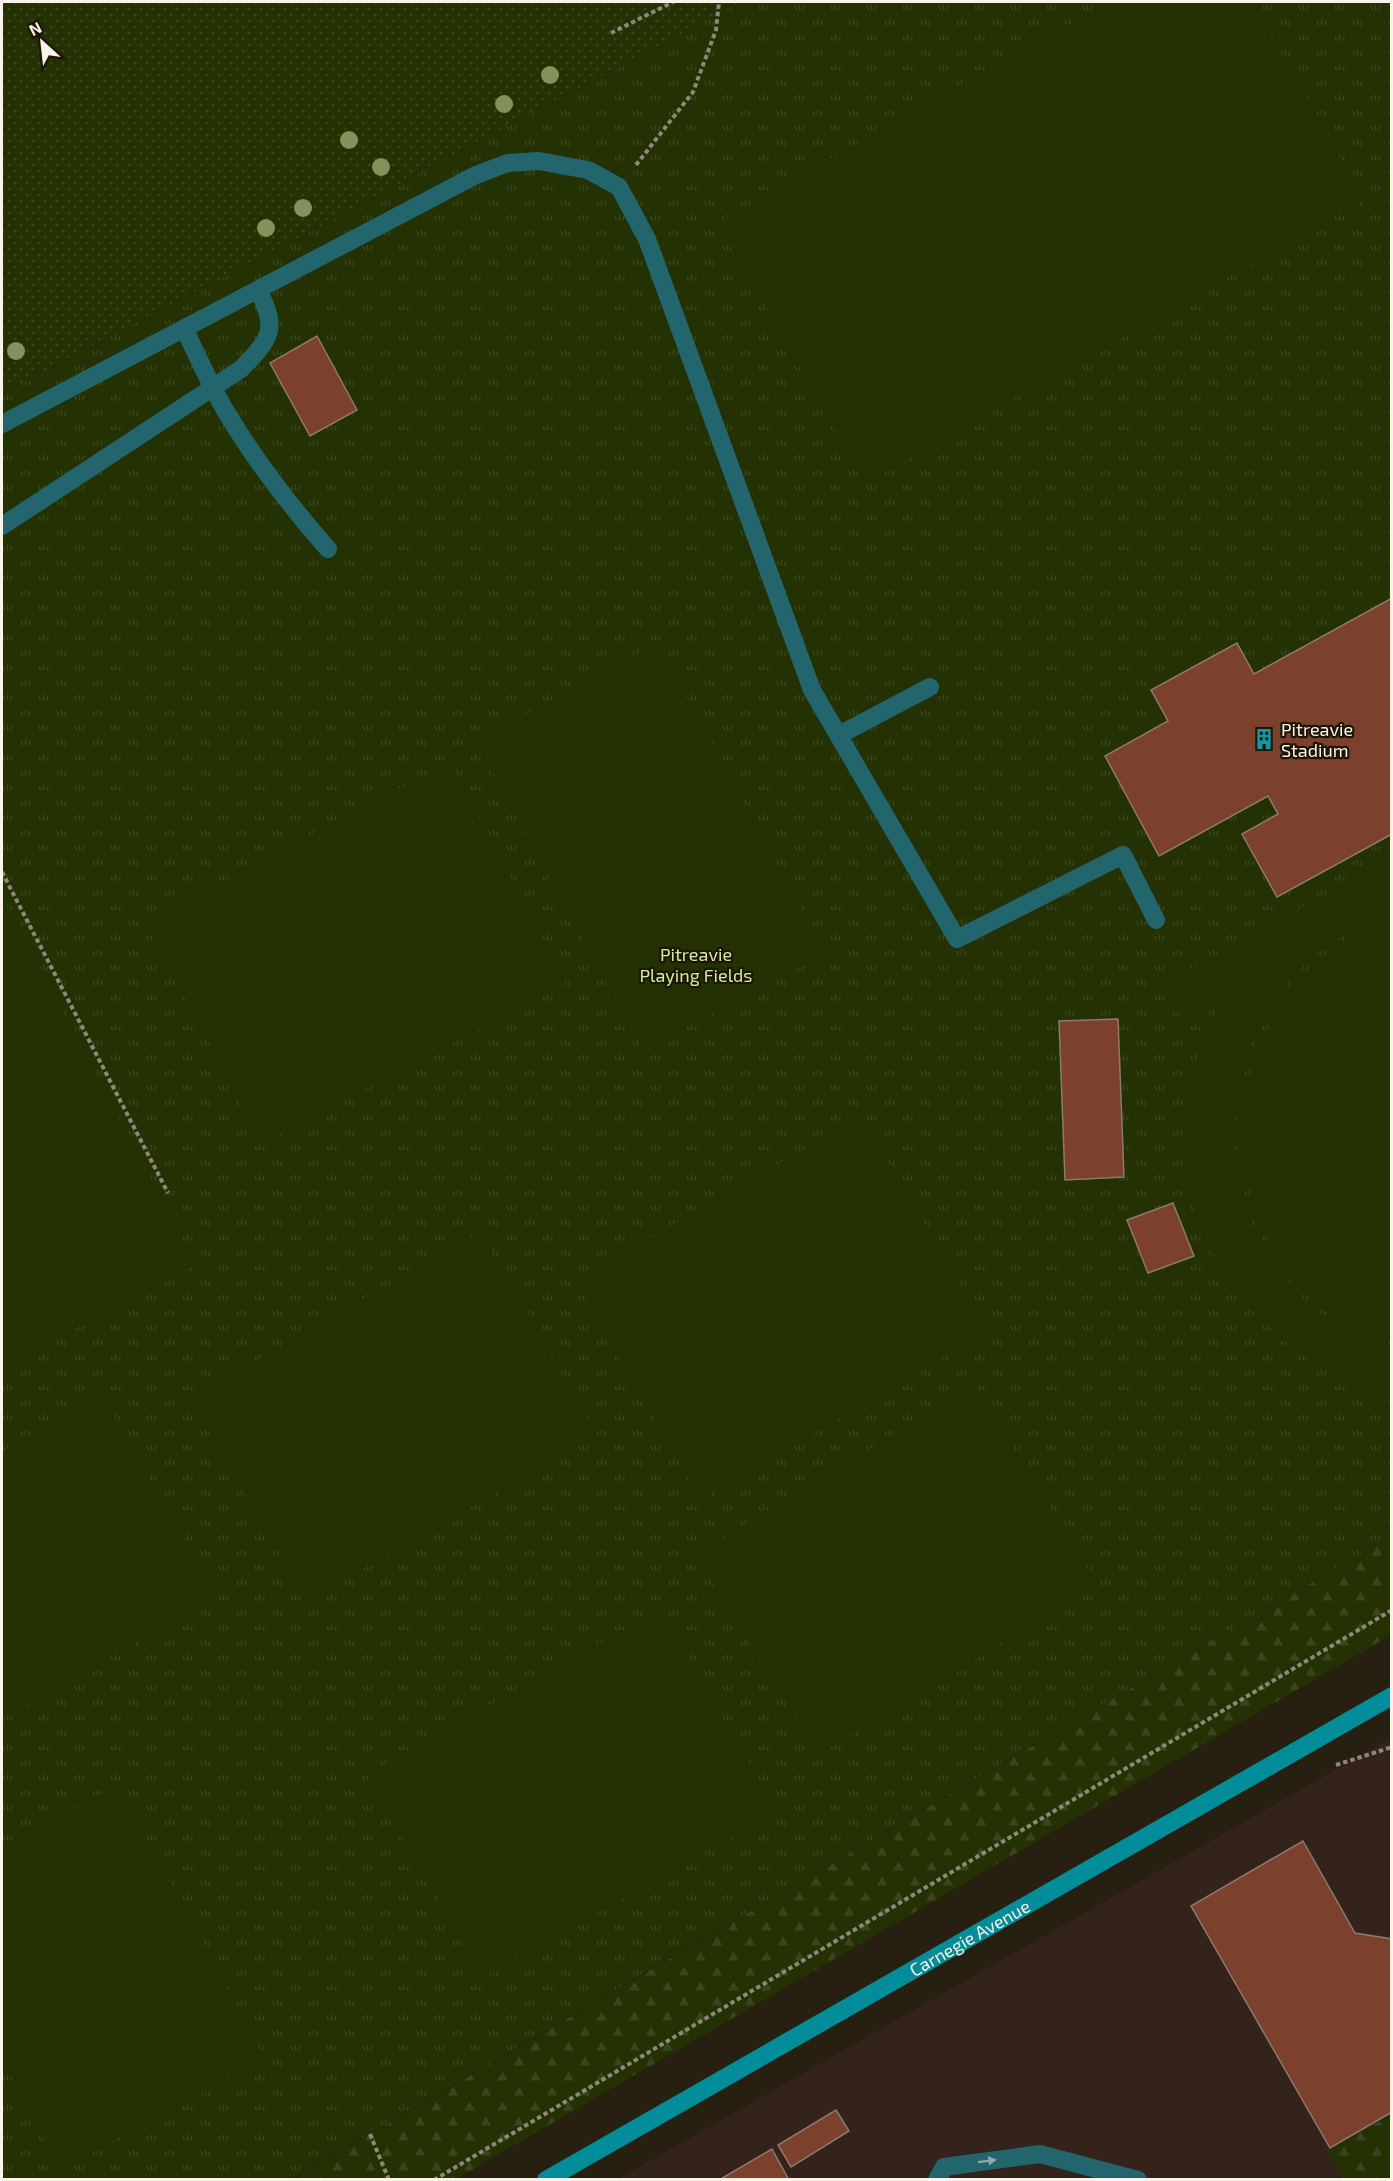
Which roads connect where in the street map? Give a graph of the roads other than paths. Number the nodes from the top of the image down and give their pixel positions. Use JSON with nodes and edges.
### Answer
{"nodes":[{"id":1,"x":258,"y":290,"type":"junction"},
{"id":2,"x":184,"y":328,"type":"junction"},
{"id":3,"x":213,"y":388,"type":"junction"},
{"id":4,"x":2,"y":424,"type":"edge"},
{"id":5,"x":2,"y":526,"type":"edge"},
{"id":6,"x":328,"y":549,"type":"dead end"},
{"id":7,"x":930,"y":687,"type":"dead end"},
{"id":8,"x":839,"y":735,"type":"junction"},
{"id":9,"x":1156,"y":920,"type":"dead end"},
{"id":10,"x":1392,"y":1696,"type":"edge"},
{"id":11,"x":546,"y":2180,"type":"edge"},
{"id":12,"x":937,"y":2180,"type":"edge"},
{"id":13,"x":1138,"y":2180,"type":"edge"}],
"edges":[{"from":1,"to":2,"type":"lane"},
{"from":1,"to":3,"type":"lane"},
{"from":1,"to":8,"type":"lane"},
{"from":2,"to":3,"type":"lane"},
{"from":2,"to":4,"type":"lane"},
{"from":3,"to":5,"type":"lane"},
{"from":3,"to":6,"type":"lane"},
{"from":7,"to":8,"type":"lane"},
{"from":8,"to":9,"type":"lane"},
{"from":10,"to":11,"type":"street","name":"Carnegie Avenue"},
{"from":12,"to":13,"type":"lane","one_way":true}]}
